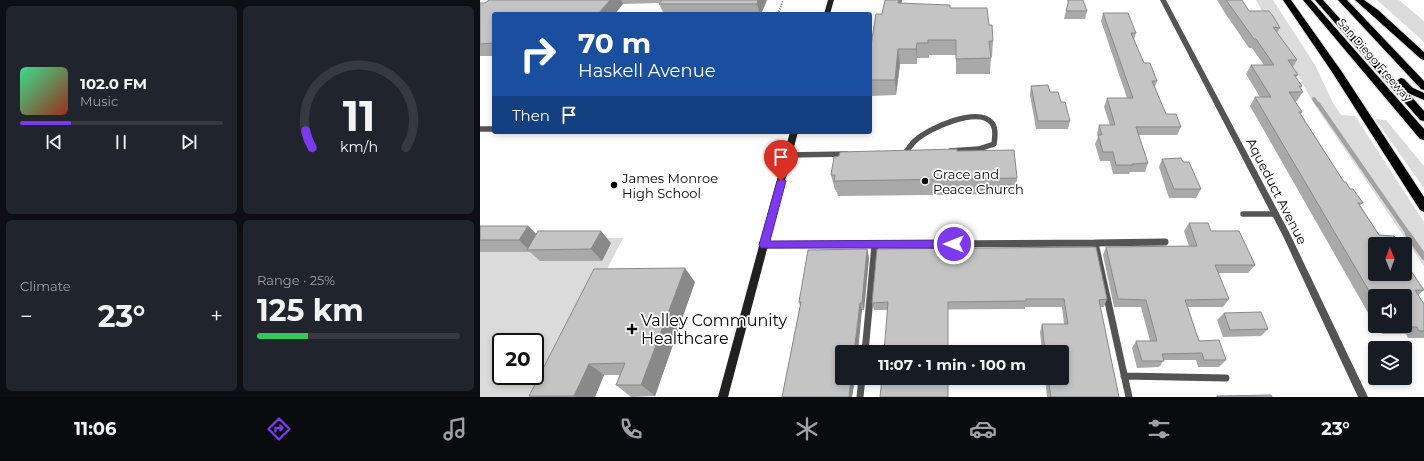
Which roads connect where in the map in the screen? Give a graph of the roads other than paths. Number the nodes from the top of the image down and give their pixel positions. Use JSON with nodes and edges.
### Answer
{"nodes":[{"id":1,"x":830,"y":0,"type":"edge"},
{"id":2,"x":1163,"y":0,"type":"edge"},
{"id":3,"x":1287,"y":0,"type":"edge"},
{"id":4,"x":1307,"y":0,"type":"edge"},
{"id":5,"x":1319,"y":0,"type":"edge"},
{"id":6,"x":1327,"y":0,"type":"edge"},
{"id":7,"x":1342,"y":0,"type":"edge"},
{"id":8,"x":1359,"y":0,"type":"edge"},
{"id":9,"x":827,"y":12,"type":"edge"},
{"id":10,"x":1424,"y":57,"type":"edge"},
{"id":11,"x":1424,"y":88,"type":"edge"},
{"id":12,"x":1424,"y":98,"type":"edge"},
{"id":13,"x":1424,"y":118,"type":"edge"},
{"id":14,"x":480,"y":129,"type":"edge"},
{"id":15,"x":492,"y":129,"type":"edge"},
{"id":16,"x":794,"y":134,"type":"edge"},
{"id":17,"x":1424,"y":136,"type":"edge"},
{"id":18,"x":942,"y":151,"type":"edge"},
{"id":19,"x":899,"y":152,"type":"edge"},
{"id":20,"x":906,"y":152,"type":"junction"},
{"id":21,"x":913,"y":152,"type":"edge"},
{"id":22,"x":857,"y":154,"type":"edge"},
{"id":23,"x":788,"y":156,"type":"junction"},
{"id":24,"x":1424,"y":207,"type":"edge"},
{"id":25,"x":1244,"y":214,"type":"dead end"},
{"id":26,"x":1276,"y":214,"type":"junction"},
{"id":27,"x":1165,"y":242,"type":"dead end"},
{"id":28,"x":876,"y":244,"type":"junction"},
{"id":29,"x":1095,"y":244,"type":"junction"},
{"id":30,"x":764,"y":245,"type":"junction"},
{"id":31,"x":866,"y":345,"type":"edge"},
{"id":32,"x":1124,"y":376,"type":"junction"},
{"id":33,"x":1226,"y":378,"type":"dead end"},
{"id":34,"x":861,"y":385,"type":"edge"},
{"id":35,"x":724,"y":397,"type":"edge"},
{"id":36,"x":860,"y":397,"type":"edge"},
{"id":37,"x":1129,"y":397,"type":"edge"},
{"id":38,"x":1363,"y":397,"type":"edge"}],
"edges":[{"from":1,"to":9,"type":"main road"},
{"from":2,"to":26,"type":"street","name":"Aqueduct Avenue"},
{"from":3,"to":24,"type":"highway"},
{"from":4,"to":17,"type":"highway","name":"San Diego Freeway"},
{"from":5,"to":13,"type":"highway"},
{"from":6,"to":12,"type":"highway"},
{"from":7,"to":11,"type":"highway","name":"San Diego Freeway"},
{"from":8,"to":10,"type":"highway"},
{"from":14,"to":15,"type":"lane"},
{"from":16,"to":23,"type":"main road"},
{"from":18,"to":20,"type":"lane"},
{"from":19,"to":20,"type":"lane"},
{"from":20,"to":21,"type":"lane"},
{"from":22,"to":23,"type":"lane"},
{"from":23,"to":30,"type":"main road"},
{"from":25,"to":26,"type":"lane"},
{"from":26,"to":38,"type":"street","name":"Aqueduct Avenue"},
{"from":27,"to":29,"type":"lane"},
{"from":28,"to":29,"type":"lane"},
{"from":28,"to":30,"type":"lane"},
{"from":28,"to":31,"type":"lane"},
{"from":29,"to":32,"type":"lane"},
{"from":30,"to":35,"type":"main road"},
{"from":32,"to":33,"type":"lane"},
{"from":32,"to":37,"type":"lane"},
{"from":34,"to":36,"type":"lane"}]}
